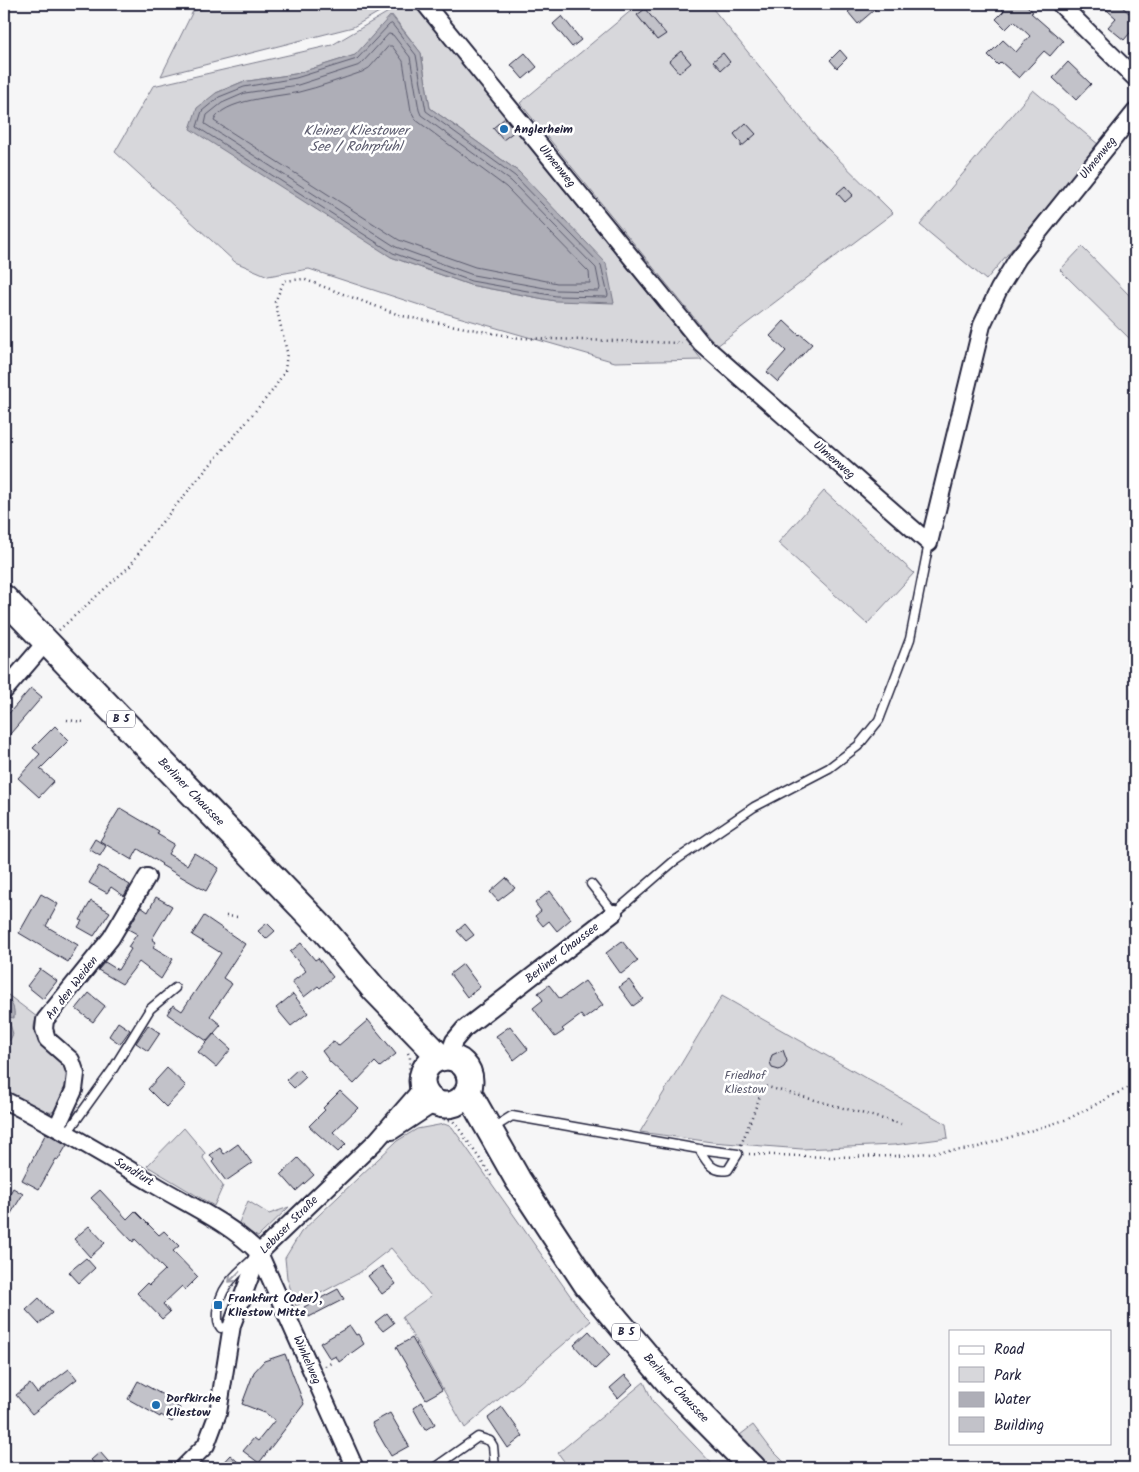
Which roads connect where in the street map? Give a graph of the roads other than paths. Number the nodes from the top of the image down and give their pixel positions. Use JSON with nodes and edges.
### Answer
{"nodes":[{"id":1,"x":425,"y":4,"type":"edge"},
{"id":2,"x":1060,"y":4,"type":"edge"},
{"id":3,"x":1135,"y":78,"type":"edge"},
{"id":4,"x":1135,"y":112,"type":"edge"},
{"id":5,"x":929,"y":543,"type":"junction"},
{"id":6,"x":4,"y":598,"type":"edge"},
{"id":7,"x":46,"y":642,"type":"junction"},
{"id":8,"x":4,"y":691,"type":"edge"},
{"id":9,"x":146,"y":877,"type":"dead end"},
{"id":10,"x":591,"y":884,"type":"dead end"},
{"id":11,"x":614,"y":913,"type":"junction"},
{"id":12,"x":175,"y":988,"type":"dead end"},
{"id":13,"x":434,"y":1066,"type":"junction"},
{"id":14,"x":4,"y":1100,"type":"edge"},
{"id":15,"x":453,"y":1100,"type":"junction"},
{"id":16,"x":62,"y":1130,"type":"junction"},
{"id":17,"x":489,"y":1130,"type":"junction"},
{"id":18,"x":377,"y":1140,"type":"junction"},
{"id":19,"x":699,"y":1149,"type":"junction"},
{"id":20,"x":518,"y":1180,"type":"junction"},
{"id":21,"x":259,"y":1253,"type":"junction"},
{"id":22,"x":183,"y":1468,"type":"edge"},
{"id":23,"x":356,"y":1468,"type":"edge"},
{"id":24,"x":434,"y":1468,"type":"edge"},
{"id":25,"x":495,"y":1468,"type":"edge"},
{"id":26,"x":753,"y":1468,"type":"edge"}],
"edges":[{"from":1,"to":5,"type":"street","name":"Ulmenweg"},
{"from":2,"to":3,"type":"street"},
{"from":4,"to":5,"type":"street","name":"Ulmenweg"},
{"from":5,"to":11,"type":"lane"},
{"from":6,"to":7,"type":"main road","name":"Berliner Chaussee","number":"B 5"},
{"from":7,"to":8,"type":"street"},
{"from":7,"to":13,"type":"main road","name":"Berliner Chaussee","number":"B 5"},
{"from":9,"to":16,"type":"street","name":"An den Weiden"},
{"from":10,"to":11,"type":"lane"},
{"from":11,"to":13,"type":"street","name":"Berliner Chaussee"},
{"from":12,"to":16,"type":"lane"},
{"from":13,"to":15,"type":"main road"},
{"from":13,"to":15,"type":"main road"},
{"from":13,"to":18,"type":"street","name":"Lebuser Straße"},
{"from":14,"to":16,"type":"street","name":"Sandfurt"},
{"from":15,"to":17,"type":"main road","name":"Berliner Chaussee","number":"B 5"},
{"from":15,"to":18,"type":"street","name":"Lebuser Straße"},
{"from":15,"to":20,"type":"main road","name":"Berliner Chaussee","number":"B 5"},
{"from":16,"to":21,"type":"street","name":"Sandfurt"},
{"from":17,"to":19,"type":"lane"},
{"from":17,"to":20,"type":"main road","name":"Berliner Chaussee","number":"B 5"},
{"from":18,"to":21,"type":"street","name":"Lebuser Straße"},
{"from":19,"to":19,"type":"lane"},
{"from":20,"to":26,"type":"main road","name":"Berliner Chaussee","number":"B 5"},
{"from":21,"to":22,"type":"street","name":"Lebuser Straße"},
{"from":21,"to":23,"type":"street","name":"Winkelweg"},
{"from":24,"to":25,"type":"lane"}]}
